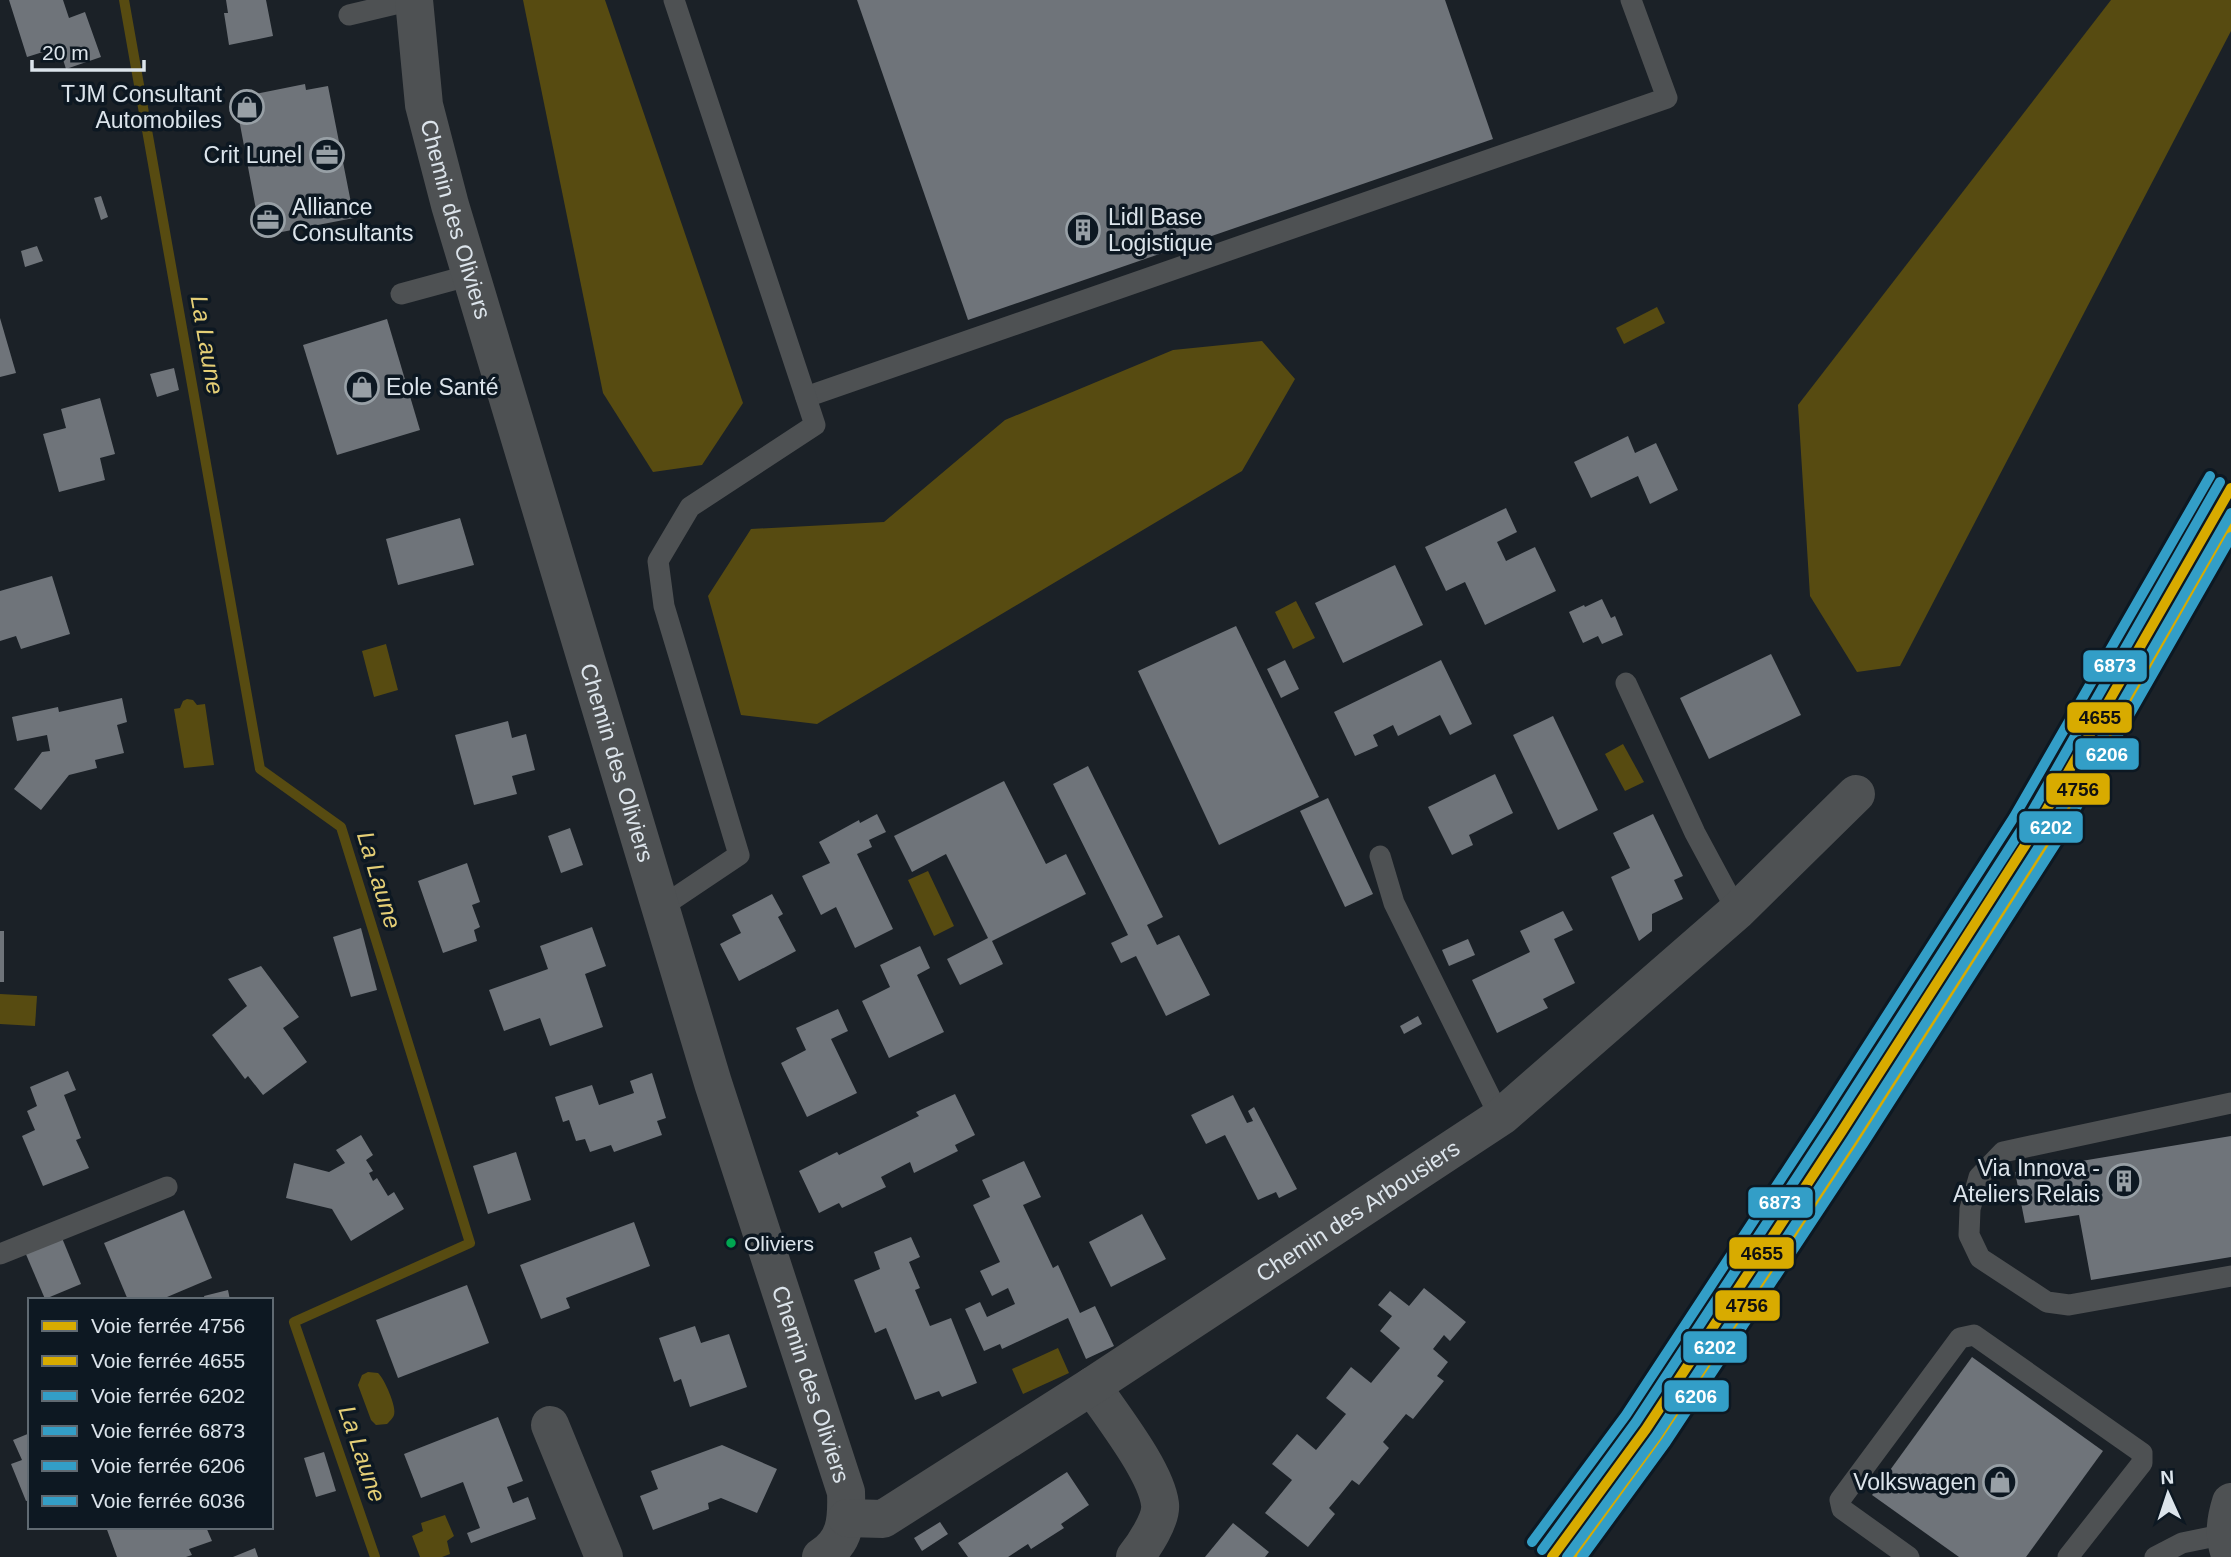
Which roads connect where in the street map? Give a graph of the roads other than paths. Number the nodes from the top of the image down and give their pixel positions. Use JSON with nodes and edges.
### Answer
{"nodes":[{"id":1,"x":413,"y":0,"type":"edge"},
{"id":2,"x":674,"y":0,"type":"edge"},
{"id":3,"x":1631,"y":0,"type":"edge"},
{"id":4,"x":349,"y":15,"type":"dead end"},
{"id":5,"x":471,"y":275,"type":"junction"},
{"id":6,"x":401,"y":294,"type":"dead end"},
{"id":7,"x":806,"y":397,"type":"junction"},
{"id":8,"x":1626,"y":683,"type":"dead end"},
{"id":9,"x":1856,"y":794,"type":"dead end"},
{"id":10,"x":1380,"y":856,"type":"dead end"},
{"id":11,"x":660,"y":908,"type":"junction"},
{"id":12,"x":1737,"y":911,"type":"junction"},
{"id":13,"x":2231,"y":1102,"type":"edge"},
{"id":14,"x":1503,"y":1116,"type":"junction"},
{"id":15,"x":167,"y":1187,"type":"dead end"},
{"id":16,"x":0,"y":1254,"type":"edge"},
{"id":17,"x":2231,"y":1276,"type":"edge"},
{"id":18,"x":1092,"y":1386,"type":"junction"},
{"id":19,"x":550,"y":1425,"type":"dead end"},
{"id":20,"x":847,"y":1518,"type":"junction"},
{"id":21,"x":2229,"y":1531,"type":"edge"},
{"id":22,"x":604,"y":1557,"type":"edge"},
{"id":23,"x":821,"y":1557,"type":"edge"},
{"id":24,"x":1135,"y":1557,"type":"edge"},
{"id":25,"x":1909,"y":1557,"type":"edge"},
{"id":26,"x":2068,"y":1557,"type":"edge"},
{"id":27,"x":2155,"y":1557,"type":"edge"}],
"edges":[{"from":1,"to":4,"type":"lane"},
{"from":1,"to":5,"type":"street","name":"Chemin des Oliviers"},
{"from":2,"to":7,"type":"lane"},
{"from":3,"to":7,"type":"lane"},
{"from":5,"to":6,"type":"lane"},
{"from":5,"to":11,"type":"street","name":"Chemin des Oliviers"},
{"from":7,"to":11,"type":"lane"},
{"from":8,"to":12,"type":"lane"},
{"from":9,"to":12,"type":"street","name":"Chemin des Arbousiers"},
{"from":10,"to":14,"type":"lane"},
{"from":11,"to":20,"type":"street","name":"Chemin des Oliviers"},
{"from":12,"to":14,"type":"street","name":"Chemin des Arbousiers"},
{"from":13,"to":17,"type":"lane"},
{"from":14,"to":18,"type":"street","name":"Chemin des Arbousiers"},
{"from":15,"to":16,"type":"lane"},
{"from":18,"to":20,"type":"street","name":"Chemin des Arbousiers"},
{"from":18,"to":24,"type":"street"},
{"from":19,"to":22,"type":"street"},
{"from":20,"to":23,"type":"street"},
{"from":21,"to":27,"type":"lane"},
{"from":25,"to":26,"type":"lane"}]}
